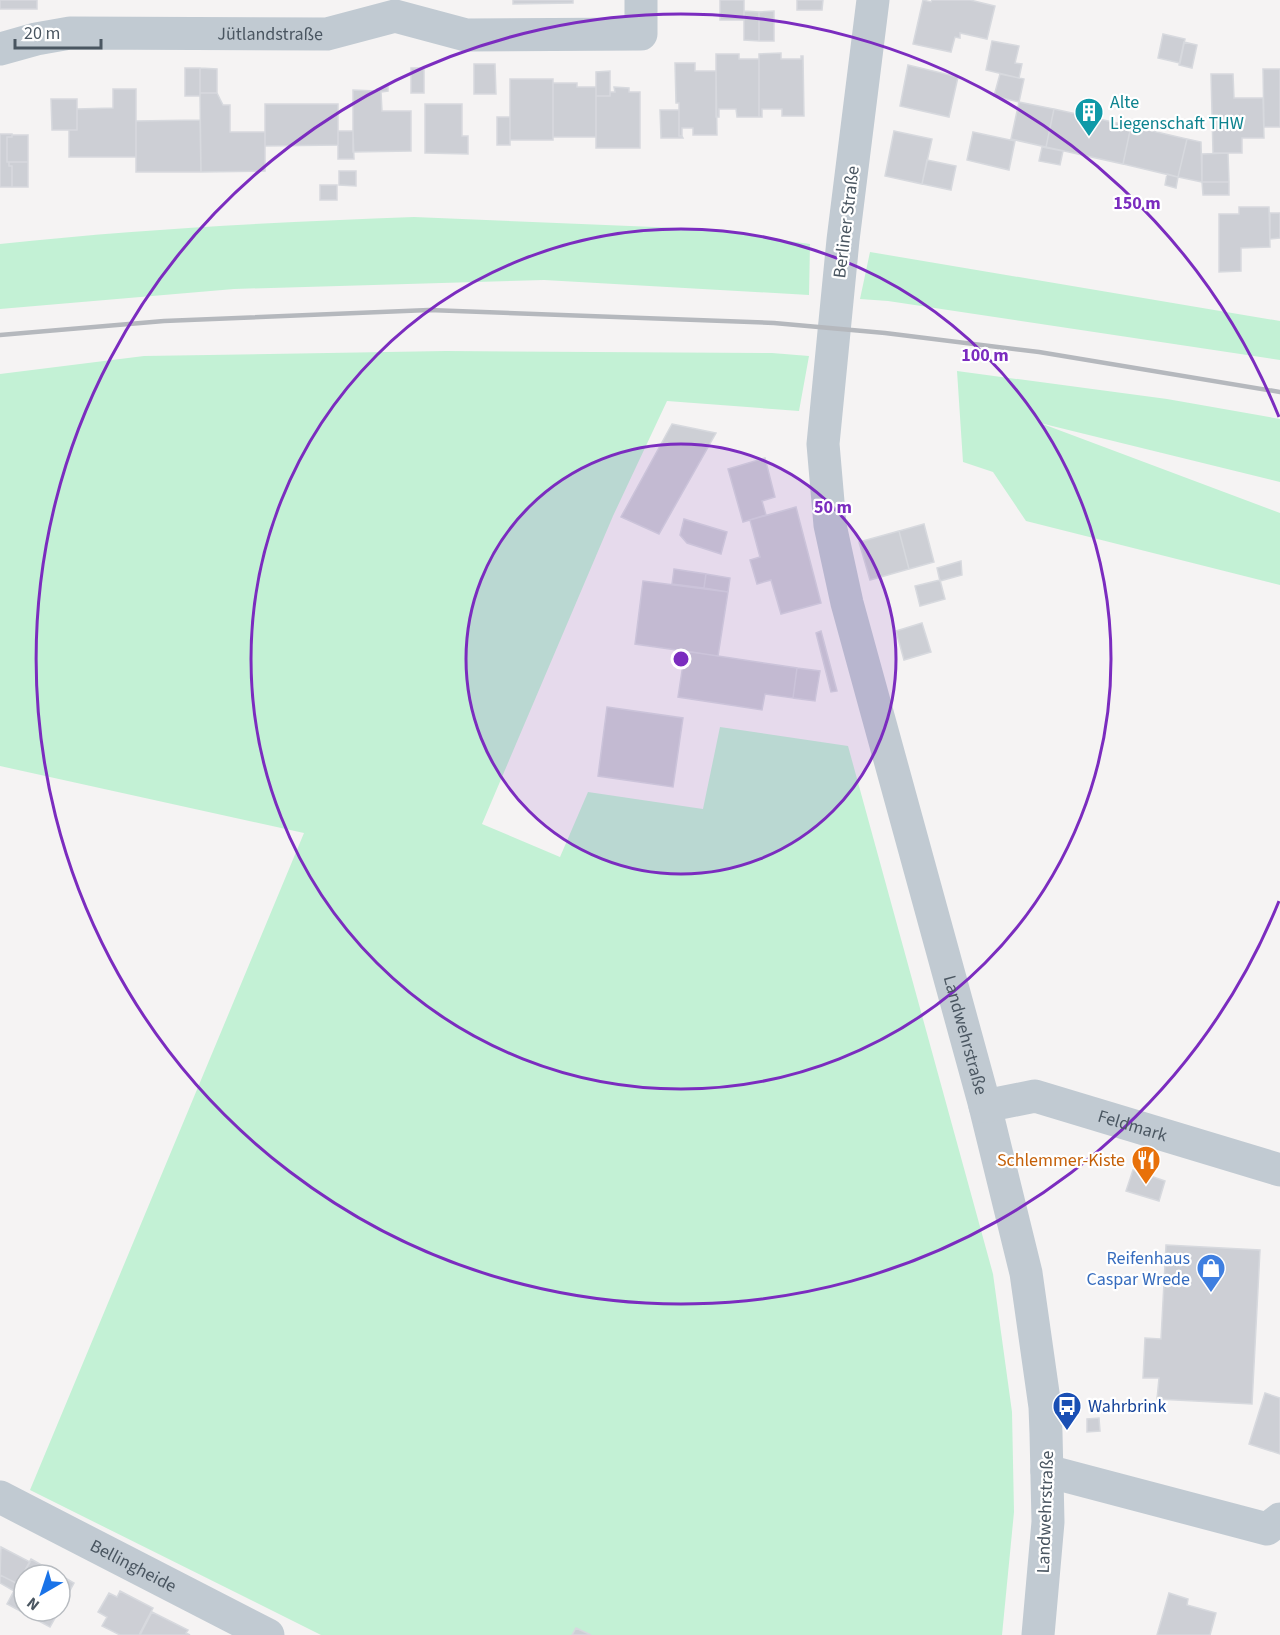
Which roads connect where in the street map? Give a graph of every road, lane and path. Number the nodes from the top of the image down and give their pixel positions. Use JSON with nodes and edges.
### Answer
{"nodes":[{"id":1,"x":641,"y":0,"type":"edge"},
{"id":2,"x":873,"y":0,"type":"edge"},
{"id":3,"x":398,"y":8,"type":"edge"},
{"id":4,"x":0,"y":49,"type":"edge"},
{"id":5,"x":823,"y":444,"type":"joint"},
{"id":6,"x":984,"y":1106,"type":"junction"},
{"id":7,"x":1280,"y":1170,"type":"edge"},
{"id":8,"x":1047,"y":1471,"type":"junction"},
{"id":9,"x":0,"y":1497,"type":"edge"},
{"id":10,"x":1280,"y":1519,"type":"edge"},
{"id":11,"x":268,"y":1635,"type":"edge"},
{"id":12,"x":1038,"y":1635,"type":"edge"}],
"edges":[{"from":1,"to":3,"type":"street","name":"Jütlandstraße"},
{"from":2,"to":5,"type":"street","name":"Berliner Straße"},
{"from":3,"to":4,"type":"street","name":"Jütlandstraße"},
{"from":5,"to":6,"type":"street","name":"Landwehrstraße"},
{"from":6,"to":7,"type":"street","name":"Feldmark"},
{"from":6,"to":8,"type":"street","name":"Landwehrstraße"},
{"from":8,"to":10,"type":"street"},
{"from":8,"to":12,"type":"street","name":"Landwehrstraße"},
{"from":9,"to":11,"type":"street","name":"Bellingheide"}]}
